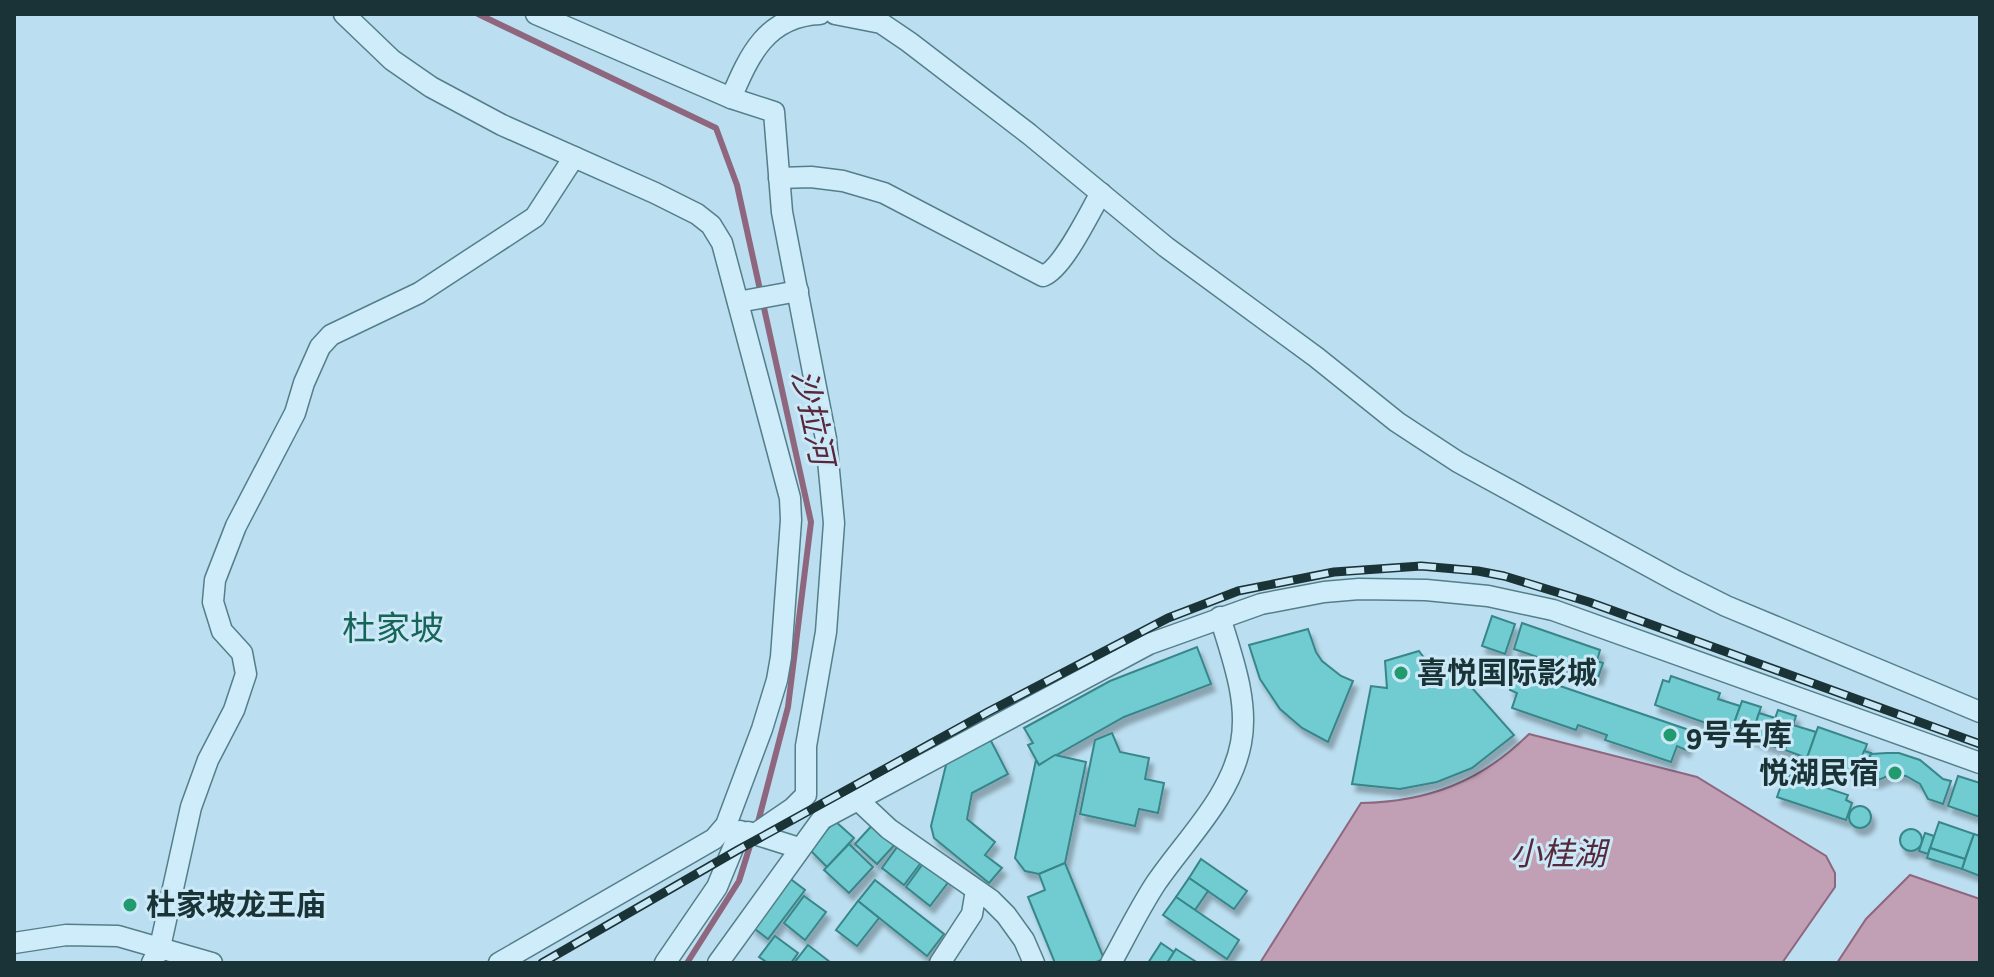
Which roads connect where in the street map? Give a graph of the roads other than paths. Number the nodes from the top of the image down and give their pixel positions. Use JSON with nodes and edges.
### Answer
{"nodes":[{"id":1,"x":344,"y":14,"type":"edge"},
{"id":2,"x":536,"y":14,"type":"edge"},
{"id":3,"x":820,"y":14,"type":"edge"},
{"id":4,"x":835,"y":14,"type":"edge"},
{"id":5,"x":731,"y":98,"type":"junction"},
{"id":6,"x":574,"y":157,"type":"junction"},
{"id":7,"x":779,"y":178,"type":"junction"},
{"id":8,"x":1101,"y":193,"type":"junction"},
{"id":9,"x":793,"y":292,"type":"junction"},
{"id":10,"x":742,"y":301,"type":"junction"},
{"id":11,"x":1220,"y":617,"type":"junction"},
{"id":12,"x":1980,"y":712,"type":"edge"},
{"id":13,"x":1980,"y":763,"type":"edge"},
{"id":14,"x":858,"y":800,"type":"junction"},
{"id":15,"x":740,"y":830,"type":"junction"},
{"id":16,"x":791,"y":845,"type":"junction"},
{"id":17,"x":976,"y":890,"type":"junction"},
{"id":18,"x":14,"y":943,"type":"edge"},
{"id":19,"x":156,"y":955,"type":"edge"},
{"id":20,"x":212,"y":963,"type":"edge"},
{"id":21,"x":499,"y":963,"type":"edge"},
{"id":22,"x":665,"y":963,"type":"edge"},
{"id":23,"x":718,"y":963,"type":"edge"},
{"id":24,"x":940,"y":963,"type":"edge"},
{"id":25,"x":1034,"y":963,"type":"edge"},
{"id":26,"x":1111,"y":963,"type":"edge"}],
"edges":[{"from":1,"to":6,"type":"street"},
{"from":2,"to":5,"type":"street"},
{"from":3,"to":5,"type":"street"},
{"from":4,"to":8,"type":"street"},
{"from":5,"to":7,"type":"street"},
{"from":6,"to":10,"type":"street"},
{"from":6,"to":19,"type":"street"},
{"from":7,"to":8,"type":"street"},
{"from":7,"to":9,"type":"street"},
{"from":8,"to":12,"type":"street"},
{"from":9,"to":10,"type":"street"},
{"from":9,"to":15,"type":"street"},
{"from":10,"to":15,"type":"street"},
{"from":11,"to":13,"type":"street"},
{"from":11,"to":14,"type":"street"},
{"from":11,"to":26,"type":"street"},
{"from":14,"to":16,"type":"street"},
{"from":14,"to":17,"type":"street"},
{"from":15,"to":16,"type":"street"},
{"from":15,"to":21,"type":"street"},
{"from":15,"to":22,"type":"street"},
{"from":16,"to":23,"type":"street"},
{"from":17,"to":24,"type":"street"},
{"from":17,"to":25,"type":"street"},
{"from":18,"to":19,"type":"street"},
{"from":19,"to":20,"type":"street"}]}
